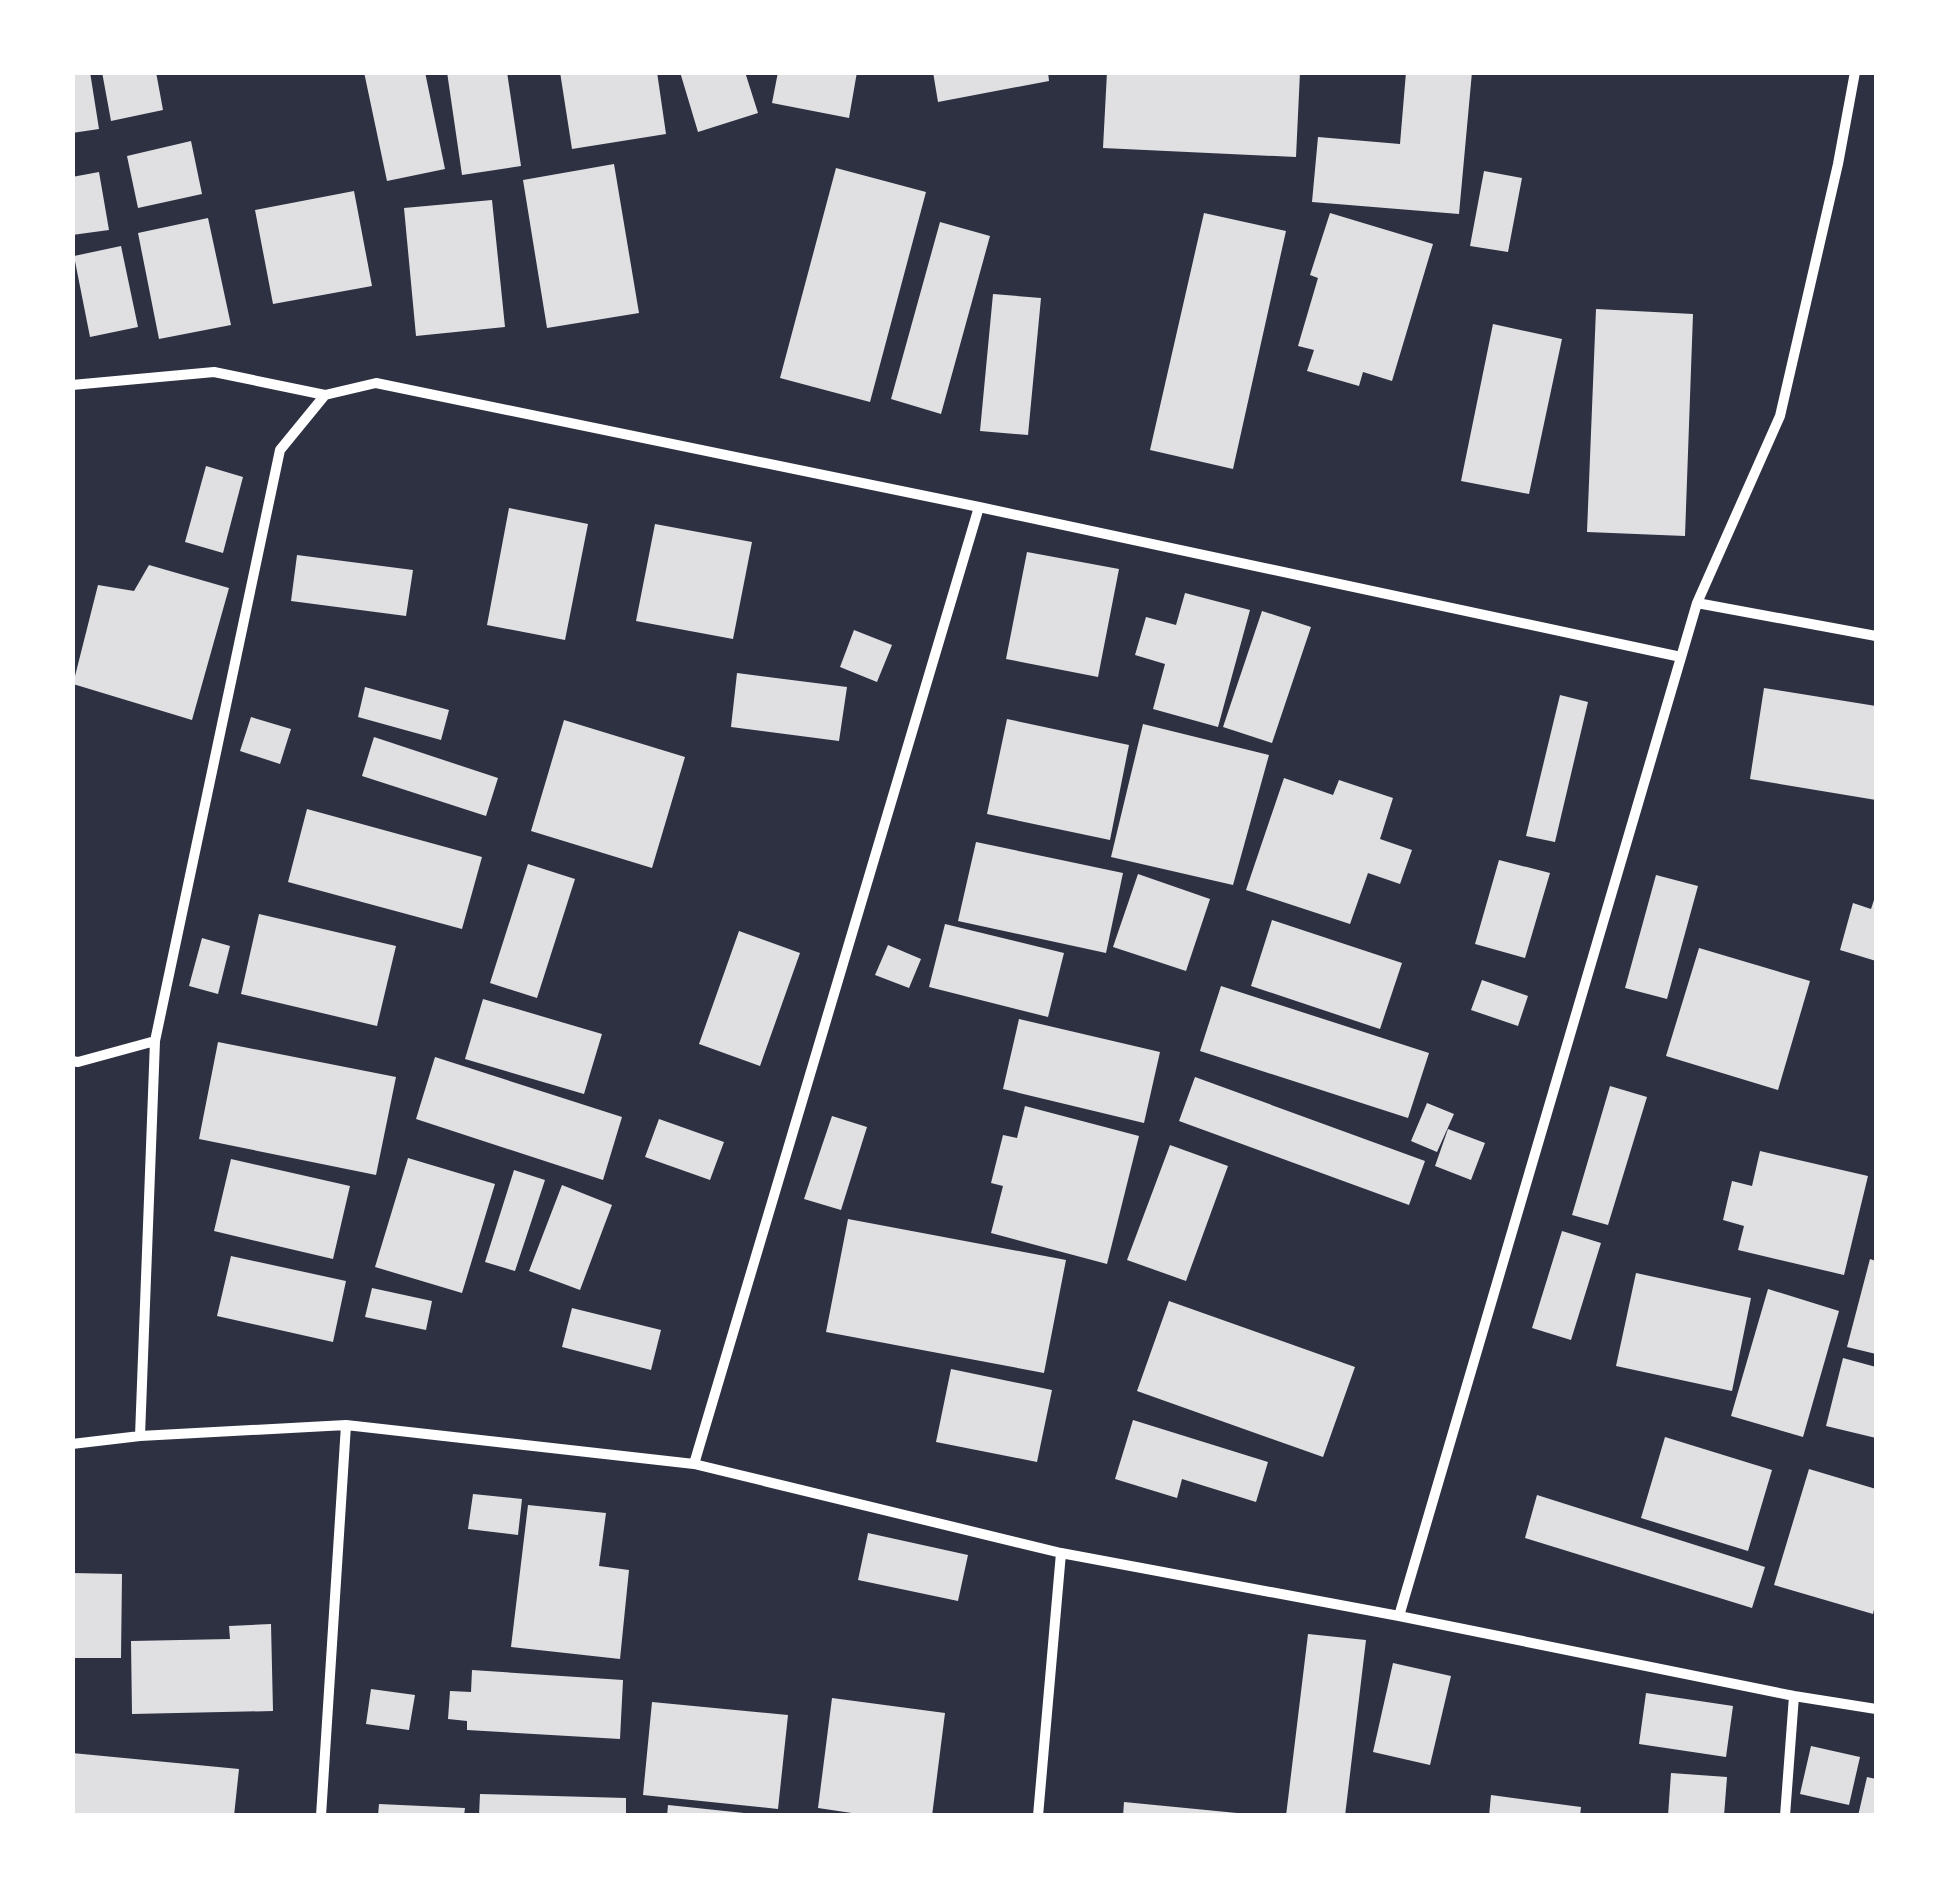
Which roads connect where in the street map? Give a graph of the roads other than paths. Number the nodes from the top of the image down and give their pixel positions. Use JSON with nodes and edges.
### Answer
{"nodes":[{"id":1,"x":1855,"y":72,"type":"edge"},
{"id":2,"x":72,"y":385,"type":"edge"},
{"id":3,"x":325,"y":396,"type":"junction"},
{"id":4,"x":979,"y":507,"type":"junction"},
{"id":5,"x":1697,"y":604,"type":"junction"},
{"id":6,"x":1876,"y":636,"type":"edge"},
{"id":7,"x":1681,"y":657,"type":"junction"},
{"id":8,"x":155,"y":1040,"type":"junction"},
{"id":9,"x":72,"y":1061,"type":"edge"},
{"id":10,"x":346,"y":1425,"type":"junction"},
{"id":11,"x":140,"y":1436,"type":"junction"},
{"id":12,"x":72,"y":1444,"type":"edge"},
{"id":13,"x":694,"y":1464,"type":"junction"},
{"id":14,"x":1062,"y":1552,"type":"junction"},
{"id":15,"x":1400,"y":1616,"type":"junction"},
{"id":16,"x":1794,"y":1696,"type":"junction"},
{"id":17,"x":1876,"y":1709,"type":"edge"},
{"id":18,"x":321,"y":1816,"type":"edge"},
{"id":19,"x":1038,"y":1816,"type":"edge"},
{"id":20,"x":1785,"y":1816,"type":"edge"}],
"edges":[{"from":1,"to":5,"type":"street"},
{"from":2,"to":3,"type":"street"},
{"from":3,"to":4,"type":"street"},
{"from":3,"to":8,"type":"street"},
{"from":4,"to":7,"type":"street"},
{"from":4,"to":13,"type":"street"},
{"from":5,"to":6,"type":"street"},
{"from":5,"to":7,"type":"street"},
{"from":7,"to":15,"type":"street"},
{"from":8,"to":9,"type":"street"},
{"from":8,"to":11,"type":"street"},
{"from":10,"to":11,"type":"street"},
{"from":10,"to":13,"type":"street"},
{"from":10,"to":18,"type":"street"},
{"from":11,"to":12,"type":"street"},
{"from":13,"to":14,"type":"street"},
{"from":14,"to":15,"type":"street"},
{"from":14,"to":19,"type":"street"},
{"from":15,"to":16,"type":"street"},
{"from":16,"to":17,"type":"street"},
{"from":16,"to":20,"type":"street"}]}
